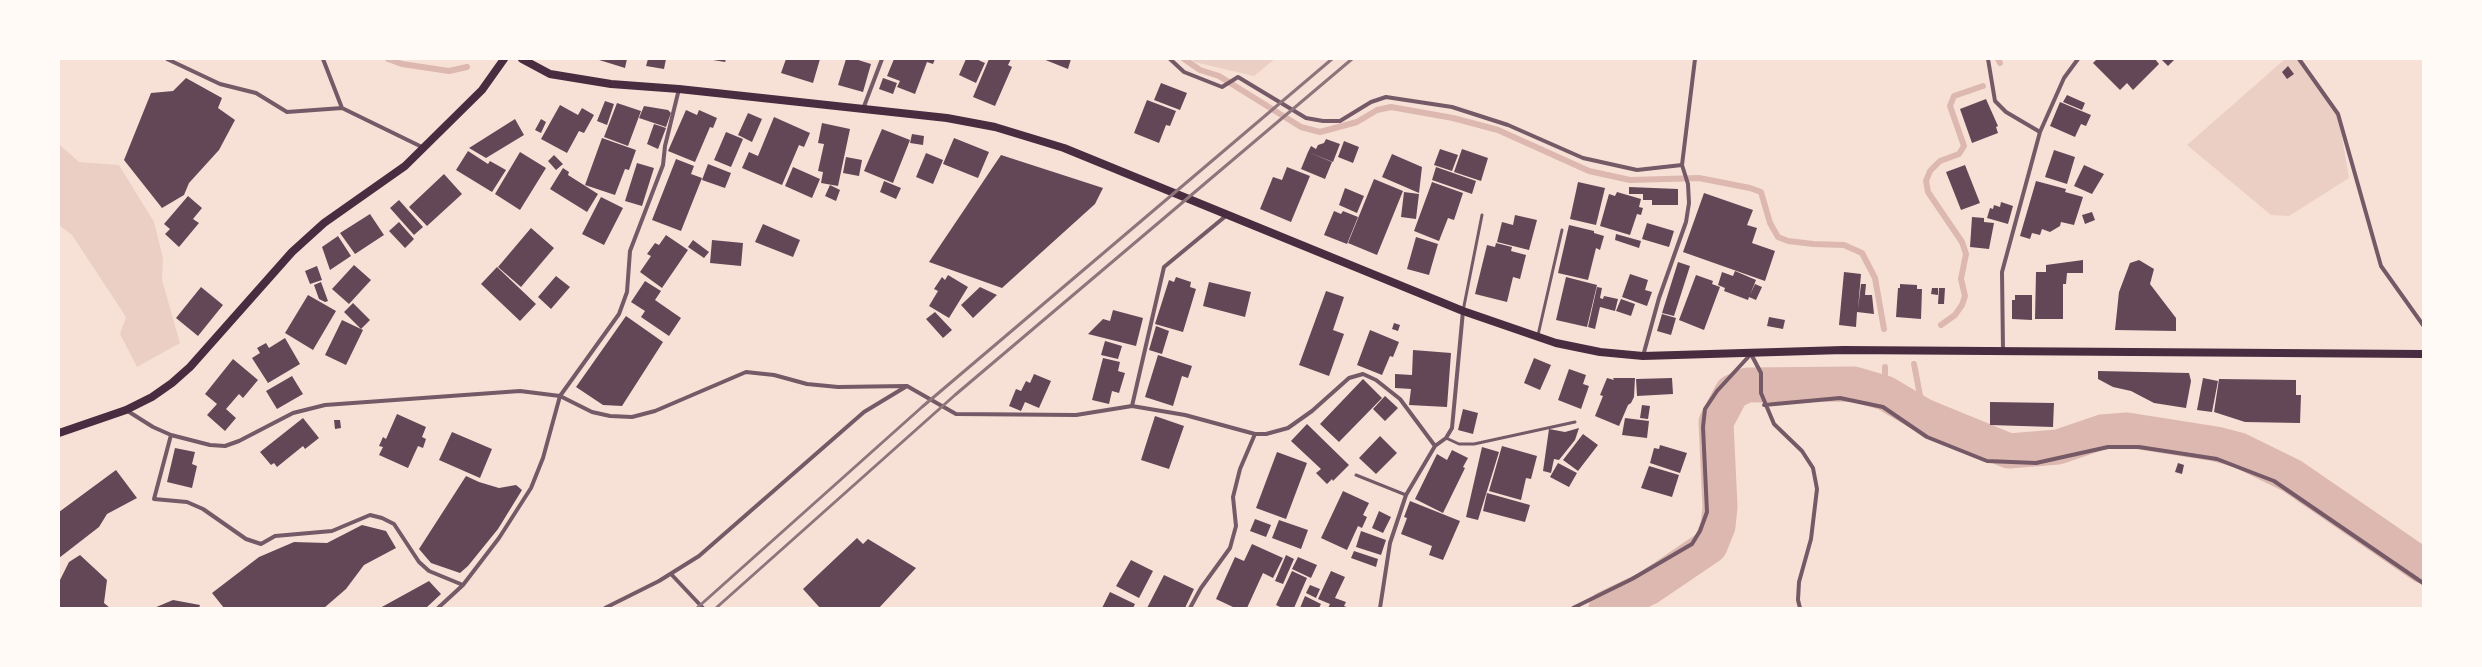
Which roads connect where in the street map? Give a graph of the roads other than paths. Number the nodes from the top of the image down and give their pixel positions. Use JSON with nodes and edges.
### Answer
{"nodes":[{"id":1,"x":167,"y":59,"type":"edge"},
{"id":2,"x":323,"y":59,"type":"edge"},
{"id":3,"x":504,"y":59,"type":"edge"},
{"id":4,"x":522,"y":59,"type":"edge"},
{"id":5,"x":882,"y":59,"type":"edge"},
{"id":6,"x":1170,"y":59,"type":"edge"},
{"id":7,"x":1695,"y":59,"type":"edge"},
{"id":8,"x":1988,"y":59,"type":"edge"},
{"id":9,"x":2078,"y":59,"type":"edge"},
{"id":10,"x":2299,"y":59,"type":"edge"},
{"id":11,"x":679,"y":89,"type":"junction"},
{"id":12,"x":342,"y":108,"type":"junction"},
{"id":13,"x":862,"y":109,"type":"junction"},
{"id":14,"x":2040,"y":132,"type":"junction"},
{"id":15,"x":425,"y":148,"type":"junction"},
{"id":16,"x":1682,"y":165,"type":"junction"},
{"id":17,"x":1228,"y":215,"type":"junction"},
{"id":18,"x":1482,"y":215,"type":"dead end"},
{"id":19,"x":1562,"y":230,"type":"dead end"},
{"id":20,"x":1463,"y":311,"type":"junction"},
{"id":21,"x":2423,"y":325,"type":"edge"},
{"id":22,"x":1538,"y":336,"type":"junction"},
{"id":23,"x":2002,"y":350,"type":"junction"},
{"id":24,"x":1751,"y":354,"type":"junction"},
{"id":25,"x":2423,"y":354,"type":"edge"},
{"id":26,"x":1643,"y":356,"type":"junction"},
{"id":27,"x":907,"y":386,"type":"junction"},
{"id":28,"x":560,"y":396,"type":"junction"},
{"id":29,"x":1764,"y":405,"type":"junction"},
{"id":30,"x":1132,"y":406,"type":"junction"},
{"id":31,"x":126,"y":410,"type":"junction"},
{"id":32,"x":1575,"y":422,"type":"dead end"},
{"id":33,"x":59,"y":433,"type":"edge"},
{"id":34,"x":1256,"y":434,"type":"junction"},
{"id":35,"x":171,"y":435,"type":"junction"},
{"id":36,"x":1446,"y":438,"type":"junction"},
{"id":37,"x":1435,"y":446,"type":"junction"},
{"id":38,"x":1356,"y":475,"type":"dead end"},
{"id":39,"x":1406,"y":494,"type":"junction"},
{"id":40,"x":671,"y":574,"type":"junction"},
{"id":41,"x":2423,"y":583,"type":"edge"},
{"id":42,"x":463,"y":585,"type":"junction"},
{"id":43,"x":438,"y":608,"type":"edge"},
{"id":44,"x":605,"y":608,"type":"edge"},
{"id":45,"x":703,"y":608,"type":"edge"},
{"id":46,"x":1190,"y":608,"type":"edge"},
{"id":47,"x":1380,"y":608,"type":"edge"},
{"id":48,"x":1573,"y":608,"type":"edge"},
{"id":49,"x":1800,"y":608,"type":"edge"}],
"edges":[{"from":1,"to":12,"type":"street"},
{"from":2,"to":12,"type":"street"},
{"from":3,"to":15,"type":"main road"},
{"from":4,"to":11,"type":"main road"},
{"from":5,"to":13,"type":"street"},
{"from":6,"to":16,"type":"street"},
{"from":7,"to":16,"type":"street"},
{"from":8,"to":14,"type":"street"},
{"from":9,"to":14,"type":"street"},
{"from":10,"to":21,"type":"street"},
{"from":11,"to":13,"type":"main road"},
{"from":11,"to":28,"type":"street"},
{"from":12,"to":15,"type":"street"},
{"from":13,"to":17,"type":"main road"},
{"from":14,"to":23,"type":"street"},
{"from":15,"to":31,"type":"main road"},
{"from":16,"to":26,"type":"street"},
{"from":17,"to":20,"type":"main road"},
{"from":17,"to":30,"type":"street"},
{"from":18,"to":20,"type":"lane"},
{"from":19,"to":22,"type":"lane"},
{"from":20,"to":22,"type":"main road"},
{"from":20,"to":36,"type":"street"},
{"from":22,"to":26,"type":"main road"},
{"from":23,"to":24,"type":"main road"},
{"from":23,"to":25,"type":"main road"},
{"from":24,"to":26,"type":"main road"},
{"from":24,"to":29,"type":"street"},
{"from":24,"to":48,"type":"street"},
{"from":27,"to":28,"type":"street"},
{"from":27,"to":30,"type":"street"},
{"from":27,"to":40,"type":"street"},
{"from":28,"to":35,"type":"street"},
{"from":28,"to":42,"type":"street"},
{"from":29,"to":41,"type":"street"},
{"from":29,"to":49,"type":"street"},
{"from":30,"to":34,"type":"street"},
{"from":31,"to":33,"type":"main road"},
{"from":31,"to":35,"type":"street"},
{"from":32,"to":36,"type":"lane"},
{"from":34,"to":37,"type":"street"},
{"from":34,"to":46,"type":"street"},
{"from":35,"to":42,"type":"street"},
{"from":36,"to":37,"type":"street"},
{"from":37,"to":39,"type":"street"},
{"from":38,"to":39,"type":"lane"},
{"from":39,"to":47,"type":"street"},
{"from":40,"to":44,"type":"street"},
{"from":40,"to":45,"type":"street"},
{"from":42,"to":43,"type":"street"}]}
